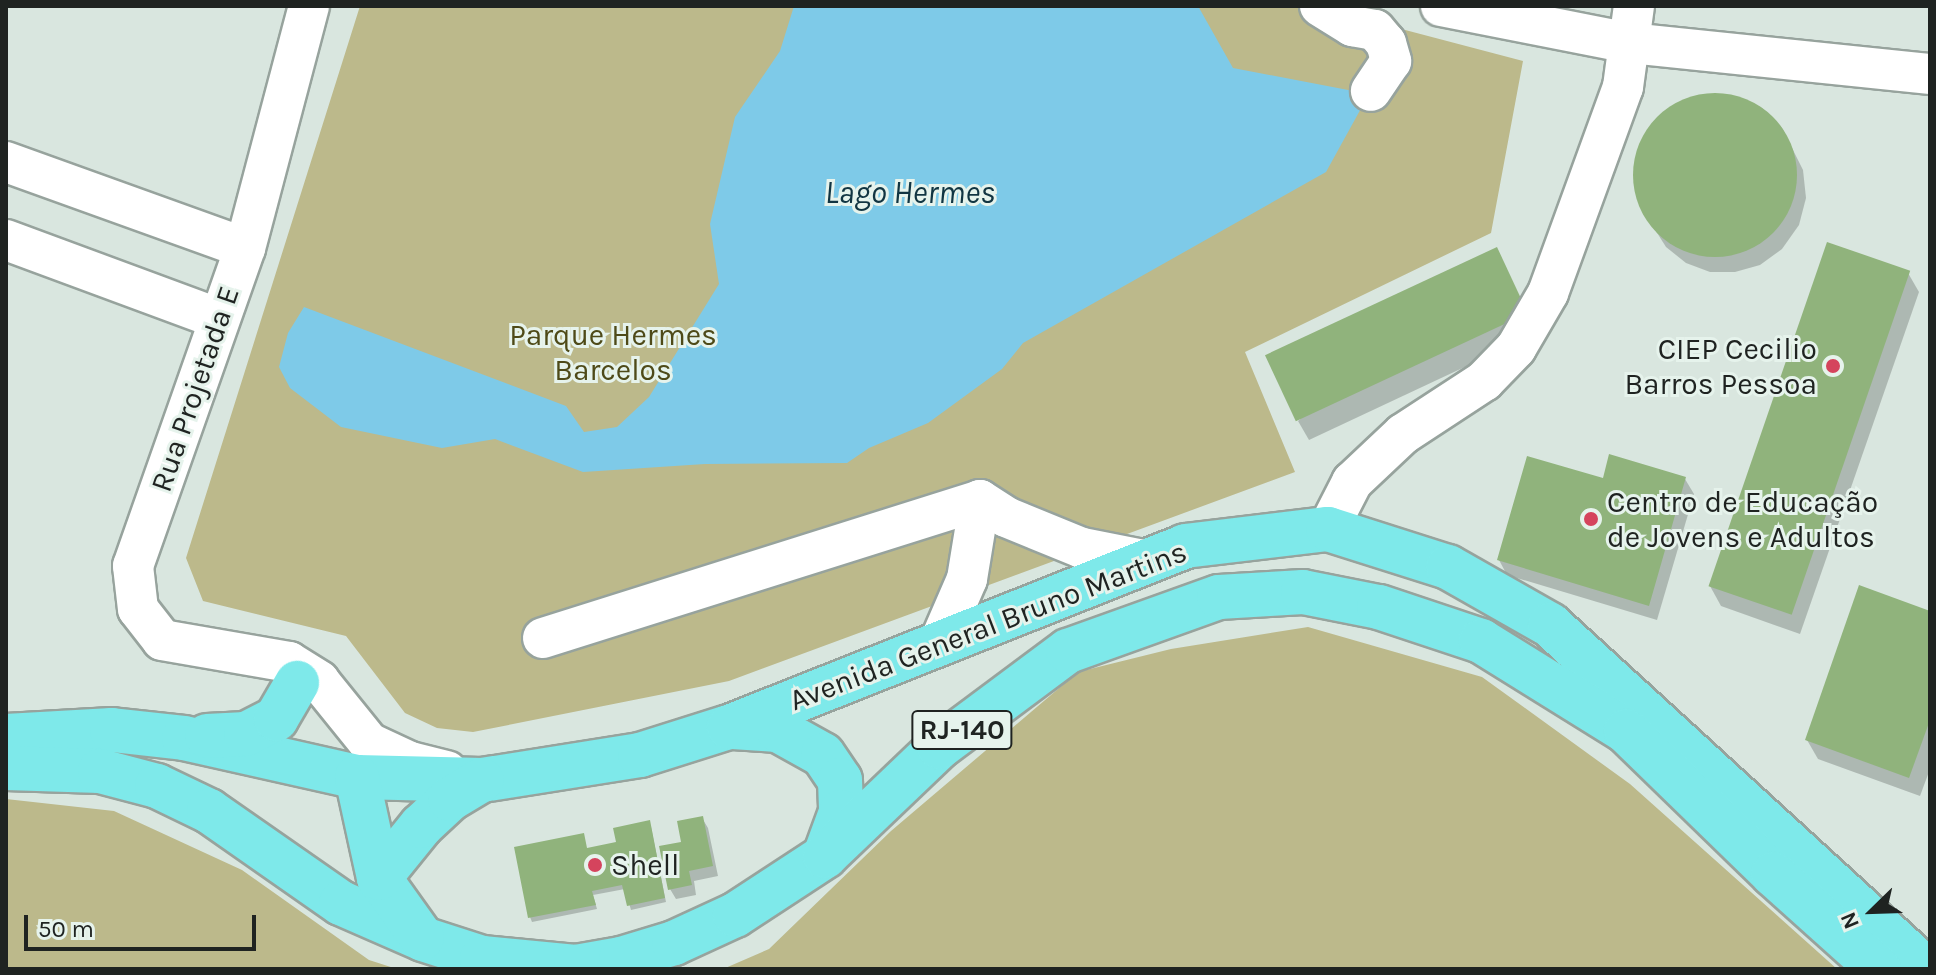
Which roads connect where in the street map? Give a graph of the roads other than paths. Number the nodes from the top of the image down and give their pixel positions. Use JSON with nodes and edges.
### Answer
{"nodes":[{"id":1,"x":309,"y":6,"type":"edge"},
{"id":2,"x":1320,"y":6,"type":"edge"},
{"id":3,"x":1441,"y":6,"type":"edge"},
{"id":4,"x":1632,"y":25,"type":"edge"},
{"id":5,"x":1930,"y":74,"type":"edge"},
{"id":6,"x":1371,"y":91,"type":"dead end"},
{"id":7,"x":6,"y":162,"type":"edge"},
{"id":8,"x":6,"y":240,"type":"edge"},
{"id":9,"x":245,"y":248,"type":"junction"},
{"id":10,"x":219,"y":319,"type":"junction"},
{"id":11,"x":980,"y":500,"type":"junction"},
{"id":12,"x":1328,"y":529,"type":"junction"},
{"id":13,"x":1148,"y":561,"type":"junction"},
{"id":14,"x":543,"y":638,"type":"dead end"},
{"id":15,"x":938,"y":646,"type":"junction"},
{"id":16,"x":293,"y":672,"type":"junction"},
{"id":17,"x":729,"y":727,"type":"junction"},
{"id":18,"x":6,"y":736,"type":"edge"},
{"id":19,"x":184,"y":738,"type":"junction"},
{"id":20,"x":6,"y":768,"type":"edge"},
{"id":21,"x":357,"y":777,"type":"junction"},
{"id":22,"x":482,"y":780,"type":"junction"},
{"id":23,"x":825,"y":856,"type":"junction"},
{"id":24,"x":379,"y":878,"type":"junction"},
{"id":25,"x":423,"y":939,"type":"junction"},
{"id":26,"x":1879,"y":969,"type":"edge"},
{"id":27,"x":1926,"y":969,"type":"edge"}],
"edges":[{"from":1,"to":9,"type":"street","name":"Rua Projetada E"},
{"from":2,"to":6,"type":"street"},
{"from":3,"to":4,"type":"street"},
{"from":4,"to":5,"type":"street"},
{"from":4,"to":12,"type":"street"},
{"from":7,"to":9,"type":"street"},
{"from":8,"to":10,"type":"street"},
{"from":9,"to":10,"type":"street","name":"Rua Projetada E"},
{"from":10,"to":16,"type":"street","name":"Rua Projetada E"},
{"from":11,"to":13,"type":"street"},
{"from":11,"to":14,"type":"street"},
{"from":11,"to":15,"type":"street"},
{"from":12,"to":13,"type":"main road","name":"Avenida General Bruno Martins"},
{"from":12,"to":27,"type":"main road","name":"Avenida General Bruno Martins"},
{"from":13,"to":15,"type":"main road","name":"Avenida General Bruno Martins"},
{"from":15,"to":17,"type":"main road","name":"Avenida General Bruno Martins"},
{"from":16,"to":19,"type":"main road"},
{"from":16,"to":21,"type":"street"},
{"from":16,"to":22,"type":"street","name":"Rua Projetada E"},
{"from":17,"to":22,"type":"main road","name":"Avenida General Bruno Martins"},
{"from":17,"to":23,"type":"main road"},
{"from":18,"to":19,"type":"main road","name":"Avenida General Bruno Martins"},
{"from":19,"to":21,"type":"main road","name":"Avenida General Bruno Martins"},
{"from":20,"to":25,"type":"main road","name":"Avenida General Bruno Martins","number":"RJ-140"},
{"from":21,"to":22,"type":"main road","name":"Avenida General Bruno Martins"},
{"from":21,"to":24,"type":"main road"},
{"from":22,"to":24,"type":"main road"},
{"from":23,"to":25,"type":"main road","name":"Avenida General Bruno Martins","number":"RJ-140"},
{"from":23,"to":26,"type":"main road","name":"Avenida General Bruno Martins","number":"RJ-140"},
{"from":24,"to":25,"type":"main road"}]}
